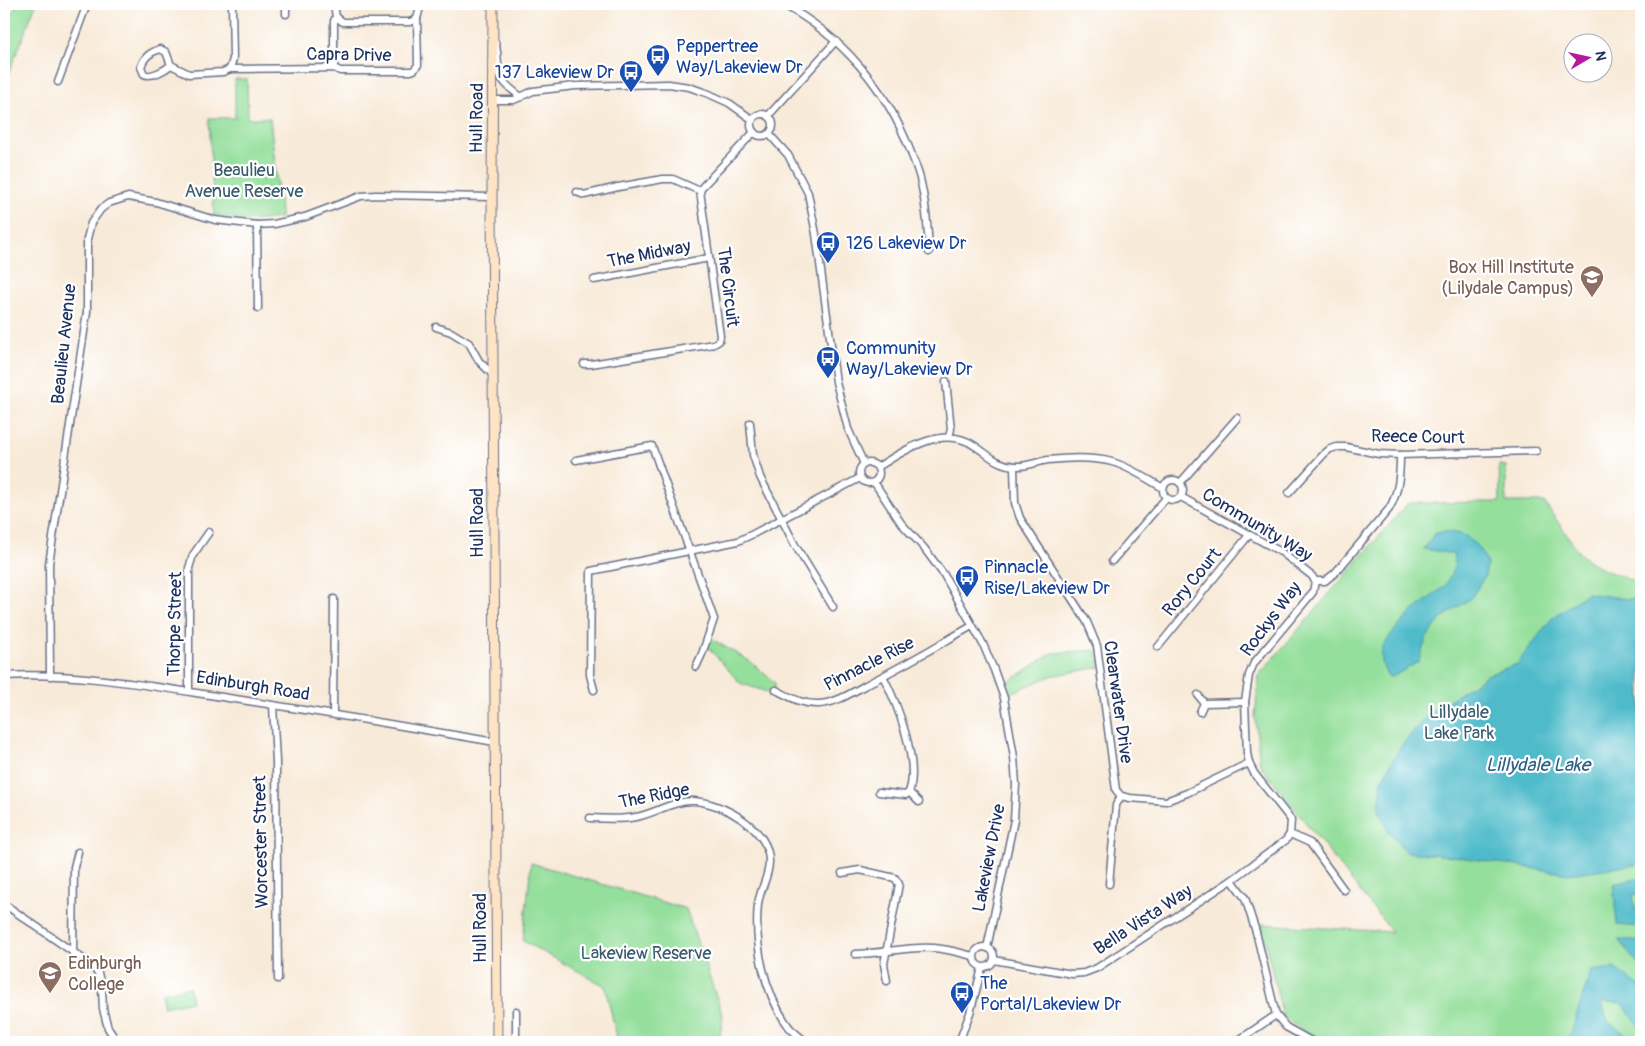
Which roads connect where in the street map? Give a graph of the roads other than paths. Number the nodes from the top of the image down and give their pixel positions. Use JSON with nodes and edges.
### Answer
{"nodes":[{"id":1,"x":87,"y":4,"type":"edge"},
{"id":2,"x":232,"y":4,"type":"edge"},
{"id":3,"x":286,"y":4,"type":"edge"},
{"id":4,"x":334,"y":4,"type":"edge"},
{"id":5,"x":419,"y":4,"type":"edge"},
{"id":6,"x":493,"y":4,"type":"edge"},
{"id":7,"x":782,"y":4,"type":"edge"},
{"id":8,"x":286,"y":14,"type":"dead end"},
{"id":9,"x":336,"y":17,"type":"junction"},
{"id":10,"x":417,"y":19,"type":"junction"},
{"id":11,"x":494,"y":41,"type":"junction"},
{"id":12,"x":836,"y":42,"type":"junction"},
{"id":13,"x":171,"y":65,"type":"junction"},
{"id":14,"x":334,"y":68,"type":"junction"},
{"id":15,"x":230,"y":69,"type":"junction"},
{"id":16,"x":58,"y":82,"type":"dead end"},
{"id":17,"x":521,"y":97,"type":"junction"},
{"id":18,"x":493,"y":100,"type":"junction"},
{"id":19,"x":768,"y":116,"type":"junction"},
{"id":20,"x":753,"y":120,"type":"junction"},
{"id":21,"x":754,"y":132,"type":"junction"},
{"id":22,"x":769,"y":134,"type":"junction"},
{"id":23,"x":700,"y":191,"type":"junction"},
{"id":24,"x":577,"y":192,"type":"dead end"},
{"id":25,"x":492,"y":197,"type":"junction"},
{"id":26,"x":257,"y":225,"type":"junction"},
{"id":27,"x":929,"y":252,"type":"dead end"},
{"id":28,"x":709,"y":258,"type":"junction"},
{"id":29,"x":594,"y":280,"type":"dead end"},
{"id":30,"x":258,"y":308,"type":"dead end"},
{"id":31,"x":436,"y":327,"type":"dead end"},
{"id":32,"x":584,"y":364,"type":"dead end"},
{"id":33,"x":493,"y":375,"type":"junction"},
{"id":34,"x":946,"y":381,"type":"dead end"},
{"id":35,"x":1237,"y":418,"type":"dead end"},
{"id":36,"x":750,"y":423,"type":"dead end"},
{"id":37,"x":949,"y":438,"type":"junction"},
{"id":38,"x":1536,"y":451,"type":"dead end"},
{"id":39,"x":1400,"y":455,"type":"junction"},
{"id":40,"x":576,"y":460,"type":"dead end"},
{"id":41,"x":864,"y":464,"type":"junction"},
{"id":42,"x":1014,"y":466,"type":"junction"},
{"id":43,"x":878,"y":468,"type":"junction"},
{"id":44,"x":860,"y":478,"type":"junction"},
{"id":45,"x":874,"y":482,"type":"junction"},
{"id":46,"x":1180,"y":482,"type":"junction"},
{"id":47,"x":1163,"y":488,"type":"junction"},
{"id":48,"x":1289,"y":493,"type":"dead end"},
{"id":49,"x":1181,"y":497,"type":"junction"},
{"id":50,"x":1166,"y":498,"type":"junction"},
{"id":51,"x":782,"y":519,"type":"junction"},
{"id":52,"x":209,"y":532,"type":"dead end"},
{"id":53,"x":1249,"y":535,"type":"junction"},
{"id":54,"x":689,"y":550,"type":"junction"},
{"id":55,"x":1112,"y":561,"type":"dead end"},
{"id":56,"x":1315,"y":581,"type":"junction"},
{"id":57,"x":334,"y":599,"type":"dead end"},
{"id":58,"x":833,"y":607,"type":"dead end"},
{"id":59,"x":972,"y":626,"type":"junction"},
{"id":60,"x":1158,"y":647,"type":"dead end"},
{"id":61,"x":696,"y":666,"type":"dead end"},
{"id":62,"x":4,"y":676,"type":"edge"},
{"id":63,"x":50,"y":676,"type":"junction"},
{"id":64,"x":883,"y":676,"type":"junction"},
{"id":65,"x":594,"y":690,"type":"dead end"},
{"id":66,"x":776,"y":690,"type":"dead end"},
{"id":67,"x":188,"y":692,"type":"junction"},
{"id":68,"x":1198,"y":695,"type":"dead end"},
{"id":69,"x":1246,"y":702,"type":"junction"},
{"id":70,"x":1204,"y":703,"type":"junction"},
{"id":71,"x":273,"y":705,"type":"junction"},
{"id":72,"x":1200,"y":712,"type":"dead end"},
{"id":73,"x":333,"y":713,"type":"junction"},
{"id":74,"x":495,"y":742,"type":"junction"},
{"id":75,"x":1249,"y":763,"type":"junction"},
{"id":76,"x":879,"y":792,"type":"dead end"},
{"id":77,"x":909,"y":792,"type":"junction"},
{"id":78,"x":1121,"y":796,"type":"junction"},
{"id":79,"x":919,"y":802,"type":"dead end"},
{"id":80,"x":590,"y":818,"type":"dead end"},
{"id":81,"x":1290,"y":834,"type":"junction"},
{"id":82,"x":78,"y":852,"type":"dead end"},
{"id":83,"x":842,"y":873,"type":"dead end"},
{"id":84,"x":1232,"y":880,"type":"junction"},
{"id":85,"x":1109,"y":884,"type":"dead end"},
{"id":86,"x":1344,"y":890,"type":"dead end"},
{"id":87,"x":4,"y":904,"type":"edge"},
{"id":88,"x":987,"y":948,"type":"junction"},
{"id":89,"x":887,"y":950,"type":"junction"},
{"id":90,"x":73,"y":954,"type":"junction"},
{"id":91,"x":855,"y":954,"type":"dead end"},
{"id":92,"x":974,"y":956,"type":"junction"},
{"id":93,"x":994,"y":960,"type":"junction"},
{"id":94,"x":982,"y":968,"type":"junction"},
{"id":95,"x":278,"y":979,"type":"dead end"},
{"id":96,"x":887,"y":981,"type":"dead end"},
{"id":97,"x":516,"y":1011,"type":"dead end"},
{"id":98,"x":1276,"y":1015,"type":"junction"},
{"id":99,"x":112,"y":1035,"type":"junction"},
{"id":100,"x":804,"y":1041,"type":"edge"},
{"id":101,"x":106,"y":1042,"type":"edge"},
{"id":102,"x":117,"y":1042,"type":"edge"},
{"id":103,"x":497,"y":1042,"type":"edge"},
{"id":104,"x":516,"y":1042,"type":"edge"},
{"id":105,"x":959,"y":1042,"type":"edge"},
{"id":106,"x":1236,"y":1042,"type":"edge"},
{"id":107,"x":1313,"y":1042,"type":"edge"}],
"edges":[{"from":1,"to":16,"type":"street"},
{"from":2,"to":15,"type":"street"},
{"from":3,"to":8,"type":"street"},
{"from":4,"to":9,"type":"street"},
{"from":5,"to":10,"type":"street"},
{"from":6,"to":11,"type":"main road","name":"Hull Road"},
{"from":7,"to":12,"type":"street"},
{"from":9,"to":10,"type":"street"},
{"from":9,"to":14,"type":"street"},
{"from":10,"to":14,"type":"street","name":"Capra Drive"},
{"from":11,"to":17,"type":"street"},
{"from":11,"to":18,"type":"main road","name":"Hull Road"},
{"from":12,"to":19,"type":"street"},
{"from":12,"to":27,"type":"street"},
{"from":13,"to":13,"type":"street"},
{"from":13,"to":15,"type":"street","name":"Capra Drive"},
{"from":14,"to":15,"type":"street","name":"Capra Drive"},
{"from":17,"to":18,"type":"street"},
{"from":17,"to":20,"type":"street"},
{"from":18,"to":25,"type":"main road","name":"Hull Road"},
{"from":19,"to":20,"type":"street"},
{"from":19,"to":22,"type":"street"},
{"from":20,"to":21,"type":"street"},
{"from":21,"to":22,"type":"street"},
{"from":21,"to":23,"type":"street"},
{"from":22,"to":41,"type":"street"},
{"from":23,"to":24,"type":"street"},
{"from":23,"to":28,"type":"street","name":"The Circuit"},
{"from":25,"to":26,"type":"street","name":"Beaulieu Avenue"},
{"from":25,"to":33,"type":"main road","name":"Hull Road"},
{"from":26,"to":30,"type":"street"},
{"from":26,"to":63,"type":"street","name":"Beaulieu Avenue"},
{"from":28,"to":29,"type":"street","name":"The Midway"},
{"from":28,"to":32,"type":"street","name":"The Circuit"},
{"from":31,"to":33,"type":"street"},
{"from":33,"to":74,"type":"main road","name":"Hull Road"},
{"from":34,"to":37,"type":"street"},
{"from":35,"to":46,"type":"street"},
{"from":36,"to":51,"type":"street"},
{"from":37,"to":42,"type":"street"},
{"from":37,"to":43,"type":"street"},
{"from":38,"to":39,"type":"street","name":"Reece Court"},
{"from":39,"to":48,"type":"street","name":"Reece Court"},
{"from":39,"to":56,"type":"street","name":"Rockys Way"},
{"from":40,"to":54,"type":"street"},
{"from":41,"to":43,"type":"street"},
{"from":41,"to":44,"type":"street"},
{"from":42,"to":47,"type":"street"},
{"from":42,"to":78,"type":"street","name":"Clearwater Drive"},
{"from":43,"to":45,"type":"street"},
{"from":44,"to":45,"type":"street"},
{"from":44,"to":51,"type":"street"},
{"from":45,"to":59,"type":"street","name":"Lakeview Drive"},
{"from":46,"to":47,"type":"street"},
{"from":46,"to":49,"type":"street"},
{"from":47,"to":50,"type":"street"},
{"from":49,"to":50,"type":"street"},
{"from":49,"to":53,"type":"street","name":"Community Way"},
{"from":50,"to":55,"type":"street"},
{"from":51,"to":54,"type":"street"},
{"from":51,"to":58,"type":"street"},
{"from":52,"to":67,"type":"street","name":"Thorpe Street"},
{"from":53,"to":56,"type":"street","name":"Community Way"},
{"from":53,"to":60,"type":"street","name":"Rory Court"},
{"from":54,"to":61,"type":"street"},
{"from":54,"to":65,"type":"street"},
{"from":56,"to":69,"type":"street","name":"Rockys Way"},
{"from":57,"to":73,"type":"street"},
{"from":59,"to":64,"type":"street","name":"Pinnacle Rise"},
{"from":59,"to":88,"type":"street","name":"Lakeview Drive"},
{"from":62,"to":63,"type":"street","name":"Edinburgh Road"},
{"from":63,"to":67,"type":"street","name":"Edinburgh Road"},
{"from":64,"to":66,"type":"street","name":"Pinnacle Rise"},
{"from":64,"to":77,"type":"street"},
{"from":67,"to":71,"type":"street","name":"Edinburgh Road"},
{"from":68,"to":70,"type":"street"},
{"from":69,"to":70,"type":"street"},
{"from":69,"to":75,"type":"street","name":"Rockys Way"},
{"from":70,"to":72,"type":"street"},
{"from":71,"to":73,"type":"street","name":"Edinburgh Road"},
{"from":71,"to":95,"type":"street","name":"Worcester Street"},
{"from":73,"to":74,"type":"street","name":"Edinburgh Road"},
{"from":74,"to":103,"type":"main road","name":"Hull Road"},
{"from":75,"to":78,"type":"street"},
{"from":75,"to":81,"type":"street","name":"Rockys Way"},
{"from":76,"to":77,"type":"street"},
{"from":77,"to":79,"type":"street"},
{"from":78,"to":85,"type":"street"},
{"from":80,"to":100,"type":"street","name":"The Ridge"},
{"from":81,"to":84,"type":"street","name":"Bella Vista Way"},
{"from":81,"to":86,"type":"street"},
{"from":82,"to":90,"type":"street"},
{"from":83,"to":89,"type":"street"},
{"from":84,"to":93,"type":"street","name":"Bella Vista Way"},
{"from":84,"to":98,"type":"street"},
{"from":87,"to":90,"type":"street"},
{"from":88,"to":92,"type":"street"},
{"from":88,"to":93,"type":"street"},
{"from":89,"to":91,"type":"street"},
{"from":89,"to":92,"type":"street"},
{"from":89,"to":96,"type":"street"},
{"from":90,"to":99,"type":"street"},
{"from":92,"to":94,"type":"street"},
{"from":93,"to":94,"type":"street"},
{"from":94,"to":105,"type":"street"},
{"from":97,"to":104,"type":"street"},
{"from":98,"to":106,"type":"street"},
{"from":98,"to":107,"type":"street"},
{"from":99,"to":101,"type":"street"},
{"from":99,"to":102,"type":"street"}]}
